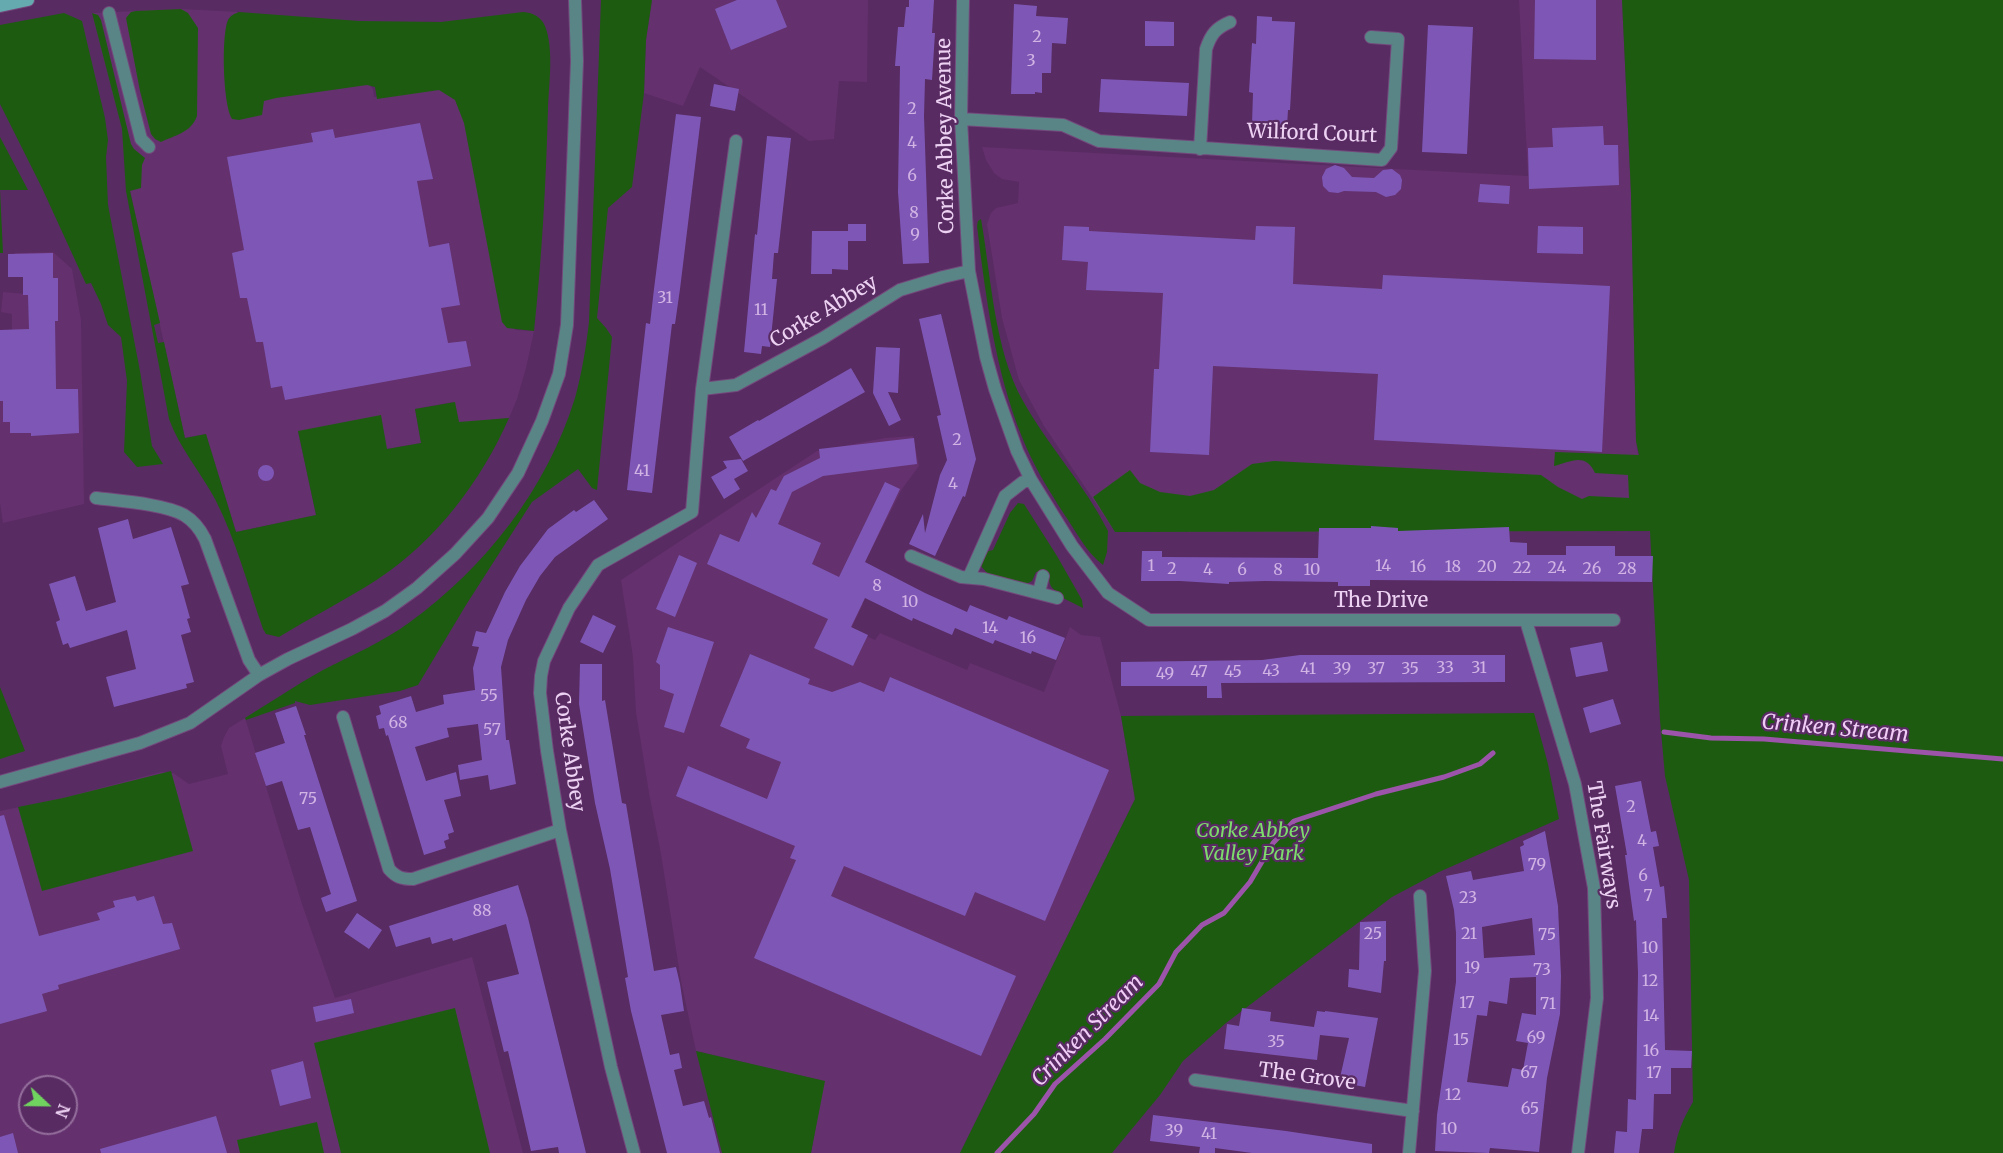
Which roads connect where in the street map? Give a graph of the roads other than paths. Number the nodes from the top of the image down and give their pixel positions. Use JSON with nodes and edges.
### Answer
{"nodes":[{"id":1,"x":28,"y":0,"type":"edge"},
{"id":2,"x":575,"y":0,"type":"edge"},
{"id":3,"x":963,"y":0,"type":"edge"},
{"id":4,"x":0,"y":6,"type":"edge"},
{"id":5,"x":109,"y":13,"type":"dead end"},
{"id":6,"x":1230,"y":22,"type":"dead end"},
{"id":7,"x":1371,"y":37,"type":"dead end"},
{"id":8,"x":960,"y":118,"type":"junction"},
{"id":9,"x":736,"y":141,"type":"dead end"},
{"id":10,"x":149,"y":147,"type":"dead end"},
{"id":11,"x":1200,"y":149,"type":"junction"},
{"id":12,"x":969,"y":271,"type":"junction"},
{"id":13,"x":702,"y":389,"type":"junction"},
{"id":14,"x":1032,"y":480,"type":"junction"},
{"id":15,"x":96,"y":498,"type":"dead end"},
{"id":16,"x":911,"y":556,"type":"dead end"},
{"id":17,"x":1043,"y":576,"type":"dead end"},
{"id":18,"x":969,"y":577,"type":"junction"},
{"id":19,"x":1039,"y":592,"type":"junction"},
{"id":20,"x":1057,"y":598,"type":"dead end"},
{"id":21,"x":1149,"y":620,"type":"joint"},
{"id":22,"x":1614,"y":620,"type":"dead end"},
{"id":23,"x":1527,"y":621,"type":"junction"},
{"id":24,"x":259,"y":675,"type":"junction"},
{"id":25,"x":343,"y":717,"type":"dead end"},
{"id":26,"x":0,"y":782,"type":"edge"},
{"id":27,"x":560,"y":830,"type":"junction"},
{"id":28,"x":1420,"y":896,"type":"dead end"},
{"id":29,"x":1195,"y":1080,"type":"dead end"},
{"id":30,"x":1413,"y":1111,"type":"junction"},
{"id":31,"x":634,"y":1153,"type":"edge"},
{"id":32,"x":1409,"y":1153,"type":"edge"},
{"id":33,"x":1578,"y":1153,"type":"edge"}],
"edges":[{"from":1,"to":4,"type":"main road"},
{"from":2,"to":24,"type":"street"},
{"from":3,"to":8,"type":"street","name":"Corke Abbey Avenue"},
{"from":5,"to":10,"type":"street"},
{"from":6,"to":11,"type":"street"},
{"from":7,"to":11,"type":"street","name":"Wilford Court"},
{"from":8,"to":11,"type":"street","name":"Wilford Court"},
{"from":8,"to":12,"type":"street","name":"Corke Abbey Avenue"},
{"from":9,"to":13,"type":"street","name":"Corke Abbey"},
{"from":12,"to":13,"type":"street","name":"Corke Abbey"},
{"from":12,"to":14,"type":"street","name":"Corke Abbey Avenue"},
{"from":13,"to":27,"type":"street","name":"Corke Abbey"},
{"from":14,"to":18,"type":"street"},
{"from":14,"to":21,"type":"street","name":"Corke Abbey Avenue"},
{"from":15,"to":24,"type":"street"},
{"from":16,"to":18,"type":"street"},
{"from":17,"to":19,"type":"street"},
{"from":18,"to":19,"type":"street"},
{"from":19,"to":20,"type":"street"},
{"from":21,"to":23,"type":"street","name":"The Drive"},
{"from":22,"to":23,"type":"street","name":"The Drive"},
{"from":23,"to":33,"type":"street","name":"The Fairways"},
{"from":24,"to":26,"type":"street"},
{"from":25,"to":27,"type":"street","name":"Corke Abbey"},
{"from":27,"to":31,"type":"street","name":"Corke Abbey"},
{"from":28,"to":30,"type":"street"},
{"from":29,"to":30,"type":"street","name":"The Grove"},
{"from":30,"to":32,"type":"street"}]}
